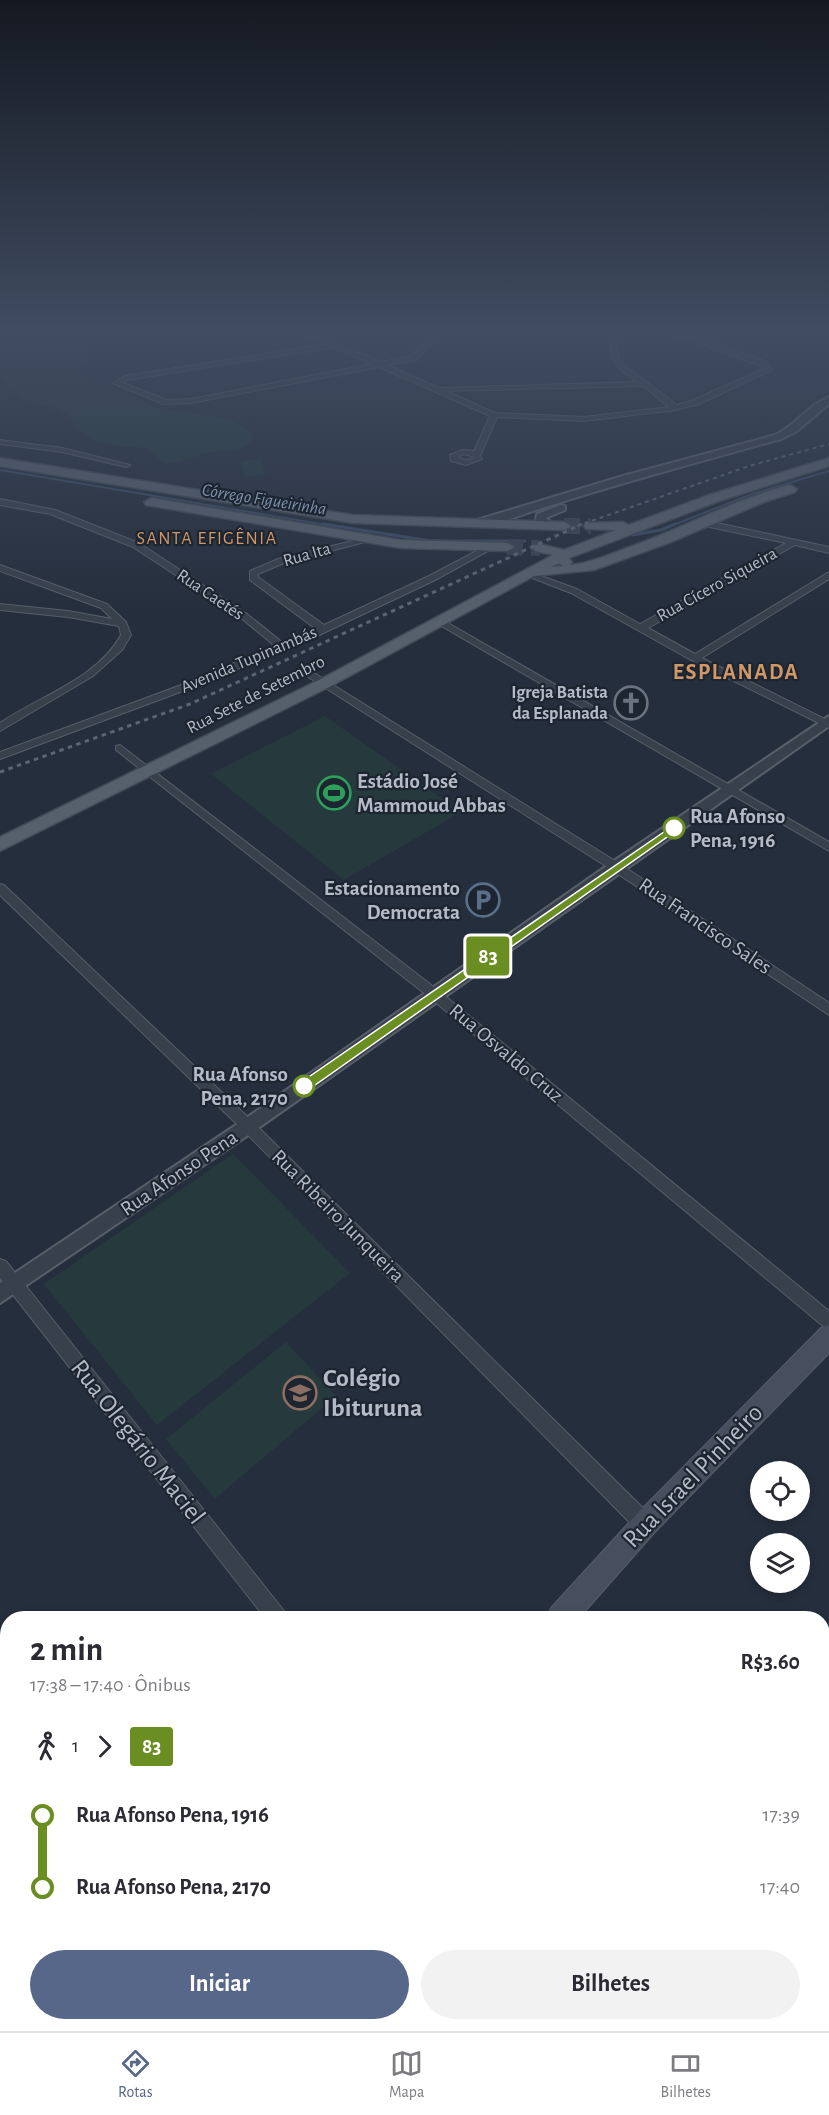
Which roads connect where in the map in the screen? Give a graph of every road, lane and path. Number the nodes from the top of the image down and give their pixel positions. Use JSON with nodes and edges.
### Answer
{"nodes":[{"id":1,"x":490,"y":424,"type":"edge"},
{"id":2,"x":800,"y":424,"type":"edge"},
{"id":3,"x":0,"y":442,"type":"edge"},
{"id":4,"x":477,"y":455,"type":"dead end"},
{"id":5,"x":0,"y":462,"type":"edge"},
{"id":6,"x":829,"y":462,"type":"edge"},
{"id":7,"x":0,"y":475,"type":"edge"},
{"id":8,"x":627,"y":478,"type":"junction"},
{"id":9,"x":109,"y":482,"type":"junction"},
{"id":10,"x":799,"y":486,"type":"dead end"},
{"id":11,"x":75,"y":489,"type":"dead end"},
{"id":12,"x":761,"y":490,"type":"junction"},
{"id":13,"x":0,"y":502,"type":"edge"},
{"id":14,"x":704,"y":523,"type":"junction"},
{"id":15,"x":468,"y":524,"type":"junction"},
{"id":16,"x":549,"y":525,"type":"junction"},
{"id":17,"x":564,"y":526,"type":"tunnel mouth"},
{"id":18,"x":591,"y":526,"type":"tunnel mouth"},
{"id":19,"x":636,"y":526,"type":"junction"},
{"id":20,"x":366,"y":539,"type":"junction"},
{"id":21,"x":795,"y":542,"type":"junction"},
{"id":22,"x":586,"y":545,"type":"junction"},
{"id":23,"x":491,"y":547,"type":"junction"},
{"id":24,"x":507,"y":547,"type":"tunnel mouth"},
{"id":25,"x":540,"y":548,"type":"tunnel mouth"},
{"id":26,"x":829,"y":550,"type":"edge"},
{"id":27,"x":563,"y":555,"type":"junction"},
{"id":28,"x":609,"y":559,"type":"junction"},
{"id":29,"x":589,"y":567,"type":"junction"},
{"id":30,"x":0,"y":568,"type":"edge"},
{"id":31,"x":567,"y":570,"type":"junction"},
{"id":32,"x":527,"y":574,"type":"junction"},
{"id":33,"x":829,"y":575,"type":"edge"},
{"id":34,"x":574,"y":591,"type":"junction"},
{"id":35,"x":0,"y":607,"type":"edge"},
{"id":36,"x":441,"y":622,"type":"junction"},
{"id":37,"x":123,"y":624,"type":"junction"},
{"id":38,"x":323,"y":628,"type":"junction"},
{"id":39,"x":640,"y":628,"type":"junction"},
{"id":40,"x":282,"y":647,"type":"junction"},
{"id":41,"x":695,"y":658,"type":"junction"},
{"id":42,"x":306,"y":671,"type":"dead end"},
{"id":43,"x":324,"y":683,"type":"junction"},
{"id":44,"x":828,"y":723,"type":"edge"},
{"id":45,"x":0,"y":728,"type":"edge"},
{"id":46,"x":120,"y":748,"type":"dead end"},
{"id":47,"x":0,"y":756,"type":"edge"},
{"id":48,"x":149,"y":770,"type":"junction"},
{"id":49,"x":731,"y":789,"type":"junction"},
{"id":50,"x":0,"y":845,"type":"edge"},
{"id":51,"x":829,"y":847,"type":"edge"},
{"id":52,"x":616,"y":867,"type":"junction"},
{"id":53,"x":0,"y":888,"type":"edge"},
{"id":54,"x":434,"y":994,"type":"junction"},
{"id":55,"x":829,"y":1010,"type":"edge"},
{"id":56,"x":248,"y":1126,"type":"junction"},
{"id":57,"x":0,"y":1266,"type":"edge"},
{"id":58,"x":7,"y":1289,"type":"edge"},
{"id":59,"x":829,"y":1321,"type":"edge"},
{"id":60,"x":829,"y":1336,"type":"edge"},
{"id":61,"x":645,"y":1524,"type":"junction"},
{"id":62,"x":271,"y":1611,"type":"edge"},
{"id":63,"x":567,"y":1611,"type":"edge"}],
"edges":[{"from":1,"to":4,"type":"street"},
{"from":2,"to":8,"type":"street"},
{"from":3,"to":9,"type":"street"},
{"from":5,"to":9,"type":"main road"},
{"from":6,"to":12,"type":"main road","name":"Rua Sete de Setembro"},
{"from":7,"to":11,"type":"main road"},
{"from":8,"to":15,"type":"street"},
{"from":8,"to":16,"type":"street"},
{"from":9,"to":15,"type":"main road"},
{"from":9,"to":20,"type":"main road"},
{"from":10,"to":12,"type":"main road","name":"Rua Sete de Setembro"},
{"from":12,"to":14,"type":"main road","name":"Rua Sete de Setembro"},
{"from":12,"to":19,"type":"main road","name":"Rua Sete de Setembro"},
{"from":13,"to":40,"type":"street","name":"Rua Caetés"},
{"from":14,"to":21,"type":"street"},
{"from":14,"to":28,"type":"main road","name":"Rua Sete de Setembro"},
{"from":15,"to":16,"type":"main road"},
{"from":16,"to":17,"type":"main road"},
{"from":18,"to":19,"type":"main road"},
{"from":19,"to":22,"type":"main road","name":"Rua Sete de Setembro"},
{"from":20,"to":23,"type":"main road"},
{"from":20,"to":38,"type":"street","name":"Rua Ita"},
{"from":21,"to":26,"type":"street"},
{"from":21,"to":39,"type":"street","name":"Rua Cícero Siqueira"},
{"from":22,"to":27,"type":"main road","name":"Rua Sete de Setembro"},
{"from":22,"to":28,"type":"main road"},
{"from":23,"to":24,"type":"main road"},
{"from":23,"to":38,"type":"street","name":"Avenida Tupinambás"},
{"from":25,"to":27,"type":"main road"},
{"from":27,"to":29,"type":"main road"},
{"from":27,"to":32,"type":"main road","name":"Rua Sete de Setembro"},
{"from":28,"to":29,"type":"main road","name":"Rua Sete de Setembro"},
{"from":29,"to":31,"type":"main road","name":"Rua Sete de Setembro"},
{"from":30,"to":37,"type":"street"},
{"from":31,"to":32,"type":"main road","name":"Rua Sete de Setembro"},
{"from":31,"to":34,"type":"street"},
{"from":32,"to":34,"type":"street"},
{"from":32,"to":36,"type":"main road","name":"Rua Sete de Setembro"},
{"from":33,"to":41,"type":"street"},
{"from":34,"to":39,"type":"street"},
{"from":35,"to":37,"type":"street"},
{"from":36,"to":43,"type":"main road","name":"Rua Sete de Setembro"},
{"from":36,"to":49,"type":"street"},
{"from":37,"to":45,"type":"street"},
{"from":38,"to":40,"type":"street","name":"Avenida Tupinambás"},
{"from":39,"to":41,"type":"street"},
{"from":40,"to":47,"type":"street","name":"Avenida Tupinambás"},
{"from":41,"to":44,"type":"street"},
{"from":42,"to":43,"type":"street","name":"Rua Francisco Sales"},
{"from":43,"to":48,"type":"main road","name":"Rua Sete de Setembro"},
{"from":43,"to":52,"type":"street","name":"Rua Francisco Sales"},
{"from":44,"to":49,"type":"street","name":"Rua Afonso Pena"},
{"from":46,"to":48,"type":"street","name":"Rua Osvaldo Cruz"},
{"from":48,"to":50,"type":"main road","name":"Rua Sete de Setembro"},
{"from":48,"to":54,"type":"street","name":"Rua Osvaldo Cruz"},
{"from":49,"to":51,"type":"street"},
{"from":49,"to":52,"type":"street","name":"Rua Afonso Pena"},
{"from":52,"to":54,"type":"street","name":"Rua Afonso Pena"},
{"from":52,"to":55,"type":"street","name":"Rua Francisco Sales"},
{"from":53,"to":56,"type":"street","name":"Rua Ribeiro Junqueira"},
{"from":54,"to":56,"type":"street","name":"Rua Afonso Pena"},
{"from":54,"to":59,"type":"street","name":"Rua Osvaldo Cruz"},
{"from":56,"to":58,"type":"street","name":"Rua Afonso Pena"},
{"from":56,"to":61,"type":"street","name":"Rua Ribeiro Junqueira"},
{"from":57,"to":58,"type":"street","name":"Rua Olegário Maciel"},
{"from":58,"to":62,"type":"street","name":"Rua Olegário Maciel"},
{"from":60,"to":61,"type":"main road","name":"Rua Israel Pinheiro"},
{"from":61,"to":63,"type":"main road","name":"Rua Israel Pinheiro"}]}
